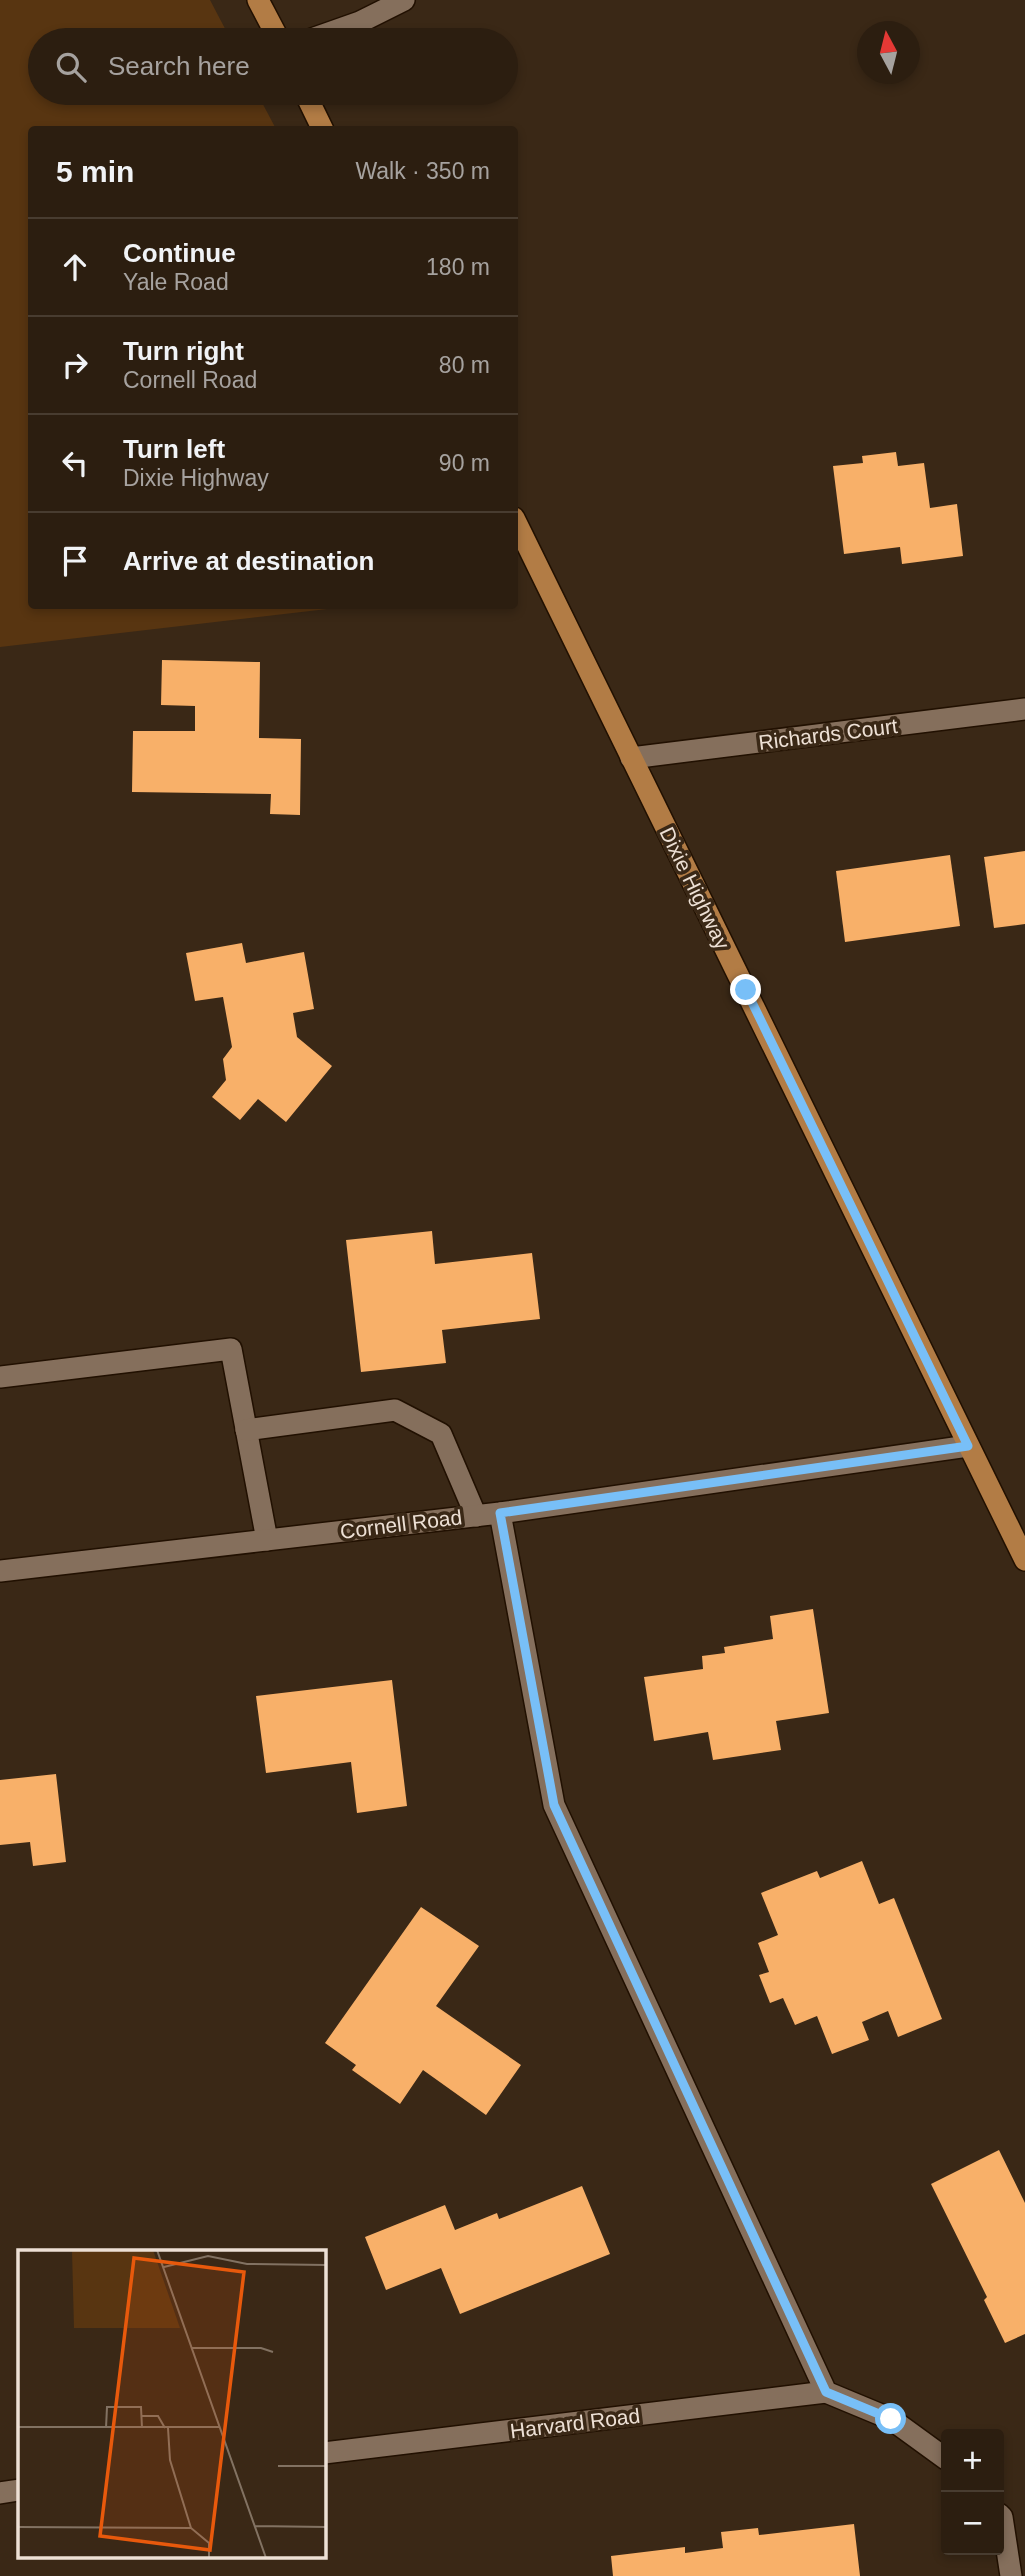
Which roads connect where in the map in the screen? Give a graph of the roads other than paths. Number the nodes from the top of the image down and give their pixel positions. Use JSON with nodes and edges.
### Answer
{"nodes":[{"id":1,"x":258,"y":0,"type":"edge"},
{"id":2,"x":404,"y":0,"type":"edge"},
{"id":3,"x":273,"y":28,"type":"edge"},
{"id":4,"x":343,"y":28,"type":"edge"},
{"id":5,"x":311,"y":105,"type":"edge"},
{"id":6,"x":321,"y":126,"type":"edge"},
{"id":7,"x":518,"y":526,"type":"edge"},
{"id":8,"x":1025,"y":709,"type":"edge"},
{"id":9,"x":632,"y":758,"type":"junction"},
{"id":10,"x":0,"y":1377,"type":"edge"},
{"id":11,"x":246,"y":1430,"type":"junction"},
{"id":12,"x":968,"y":1446,"type":"junction"},
{"id":13,"x":500,"y":1513,"type":"junction"},
{"id":14,"x":476,"y":1516,"type":"junction"},
{"id":15,"x":267,"y":1540,"type":"junction"},
{"id":16,"x":1025,"y":1560,"type":"edge"},
{"id":17,"x":0,"y":1571,"type":"edge"},
{"id":18,"x":826,"y":2392,"type":"junction"},
{"id":19,"x":326,"y":2454,"type":"edge"},
{"id":20,"x":941,"y":2455,"type":"edge"},
{"id":21,"x":18,"y":2490,"type":"edge"},
{"id":22,"x":0,"y":2493,"type":"edge"},
{"id":23,"x":1004,"y":2530,"type":"edge"},
{"id":24,"x":1011,"y":2576,"type":"edge"}],
"edges":[{"from":1,"to":3,"type":"main road"},
{"from":2,"to":4,"type":"street"},
{"from":5,"to":6,"type":"main road"},
{"from":7,"to":9,"type":"main road","name":"Dixie Highway"},
{"from":8,"to":9,"type":"street","name":"Richards Court"},
{"from":9,"to":12,"type":"main road","name":"Dixie Highway"},
{"from":10,"to":11,"type":"street"},
{"from":11,"to":14,"type":"street"},
{"from":11,"to":15,"type":"street"},
{"from":12,"to":13,"type":"street","name":"Cornell Road"},
{"from":12,"to":16,"type":"main road","name":"Dixie Highway"},
{"from":13,"to":14,"type":"street","name":"Cornell Road"},
{"from":13,"to":18,"type":"street"},
{"from":14,"to":15,"type":"street","name":"Cornell Road"},
{"from":15,"to":17,"type":"street","name":"Cornell Road"},
{"from":18,"to":19,"type":"street","name":"Harvard Road"},
{"from":18,"to":20,"type":"street"},
{"from":21,"to":22,"type":"street"},
{"from":23,"to":24,"type":"street"}]}
